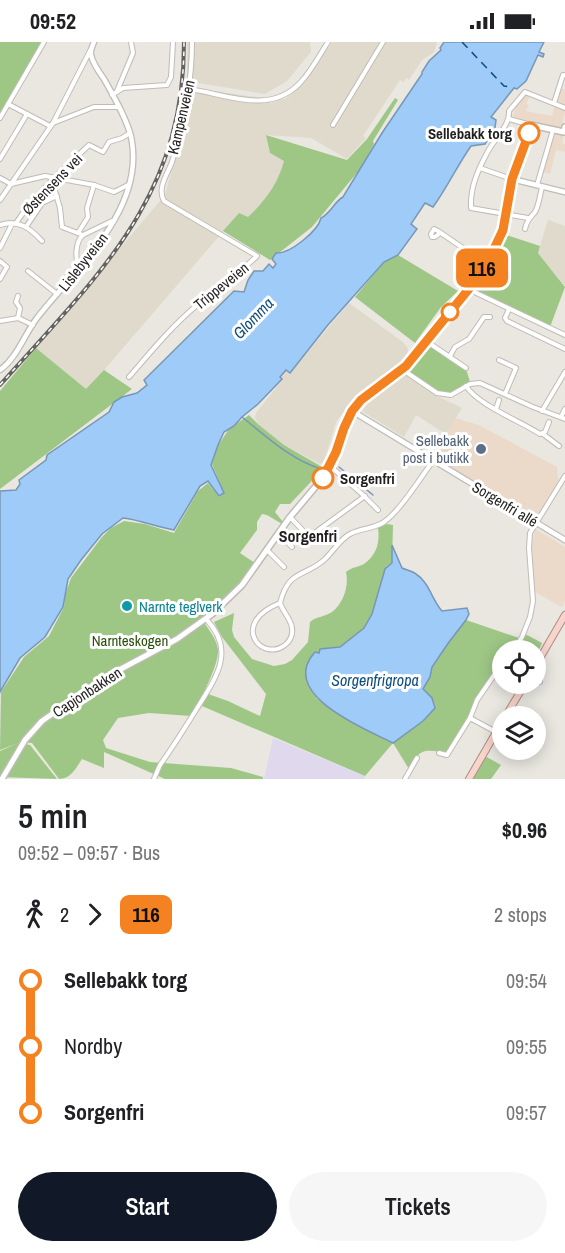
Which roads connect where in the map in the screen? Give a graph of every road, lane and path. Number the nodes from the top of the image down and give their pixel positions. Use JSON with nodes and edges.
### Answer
{"nodes":[{"id":1,"x":44,"y":42,"type":"edge"},
{"id":2,"x":94,"y":42,"type":"edge"},
{"id":3,"x":131,"y":42,"type":"edge"},
{"id":4,"x":173,"y":42,"type":"edge"},
{"id":5,"x":192,"y":42,"type":"edge"},
{"id":6,"x":328,"y":42,"type":"edge"},
{"id":7,"x":382,"y":42,"type":"edge"},
{"id":8,"x":91,"y":49,"type":"junction"},
{"id":9,"x":565,"y":75,"type":"edge"},
{"id":10,"x":189,"y":88,"type":"junction"},
{"id":11,"x":115,"y":93,"type":"junction"},
{"id":12,"x":554,"y":103,"type":"junction"},
{"id":13,"x":8,"y":104,"type":"junction"},
{"id":14,"x":118,"y":108,"type":"junction"},
{"id":15,"x":565,"y":108,"type":"edge"},
{"id":16,"x":27,"y":114,"type":"junction"},
{"id":17,"x":0,"y":118,"type":"edge"},
{"id":18,"x":509,"y":119,"type":"junction"},
{"id":19,"x":52,"y":125,"type":"junction"},
{"id":20,"x":333,"y":125,"type":"dead end"},
{"id":21,"x":531,"y":125,"type":"junction"},
{"id":22,"x":553,"y":130,"type":"junction"},
{"id":23,"x":565,"y":131,"type":"edge"},
{"id":24,"x":130,"y":133,"type":"junction"},
{"id":25,"x":0,"y":159,"type":"edge"},
{"id":26,"x":480,"y":168,"type":"junction"},
{"id":27,"x":0,"y":178,"type":"edge"},
{"id":28,"x":53,"y":179,"type":"junction"},
{"id":29,"x":512,"y":179,"type":"junction"},
{"id":30,"x":11,"y":184,"type":"junction"},
{"id":31,"x":94,"y":185,"type":"junction"},
{"id":32,"x":128,"y":185,"type":"junction"},
{"id":33,"x":539,"y":187,"type":"junction"},
{"id":34,"x":161,"y":191,"type":"joint"},
{"id":35,"x":565,"y":192,"type":"edge"},
{"id":36,"x":57,"y":196,"type":"junction"},
{"id":37,"x":0,"y":200,"type":"edge"},
{"id":38,"x":506,"y":215,"type":"junction"},
{"id":39,"x":528,"y":218,"type":"junction"},
{"id":40,"x":113,"y":221,"type":"junction"},
{"id":41,"x":14,"y":223,"type":"junction"},
{"id":42,"x":0,"y":225,"type":"edge"},
{"id":43,"x":26,"y":226,"type":"junction"},
{"id":44,"x":525,"y":229,"type":"dead end"},
{"id":45,"x":78,"y":233,"type":"junction"},
{"id":46,"x":440,"y":233,"type":"dead end"},
{"id":47,"x":83,"y":235,"type":"junction"},
{"id":48,"x":42,"y":241,"type":"dead end"},
{"id":49,"x":0,"y":248,"type":"edge"},
{"id":50,"x":0,"y":261,"type":"edge"},
{"id":51,"x":485,"y":263,"type":"junction"},
{"id":52,"x":79,"y":268,"type":"junction"},
{"id":53,"x":28,"y":271,"type":"dead end"},
{"id":54,"x":0,"y":279,"type":"edge"},
{"id":55,"x":468,"y":290,"type":"junction"},
{"id":56,"x":58,"y":294,"type":"junction"},
{"id":57,"x":18,"y":296,"type":"dead end"},
{"id":58,"x":509,"y":309,"type":"junction"},
{"id":59,"x":490,"y":317,"type":"dead end"},
{"id":60,"x":18,"y":318,"type":"junction"},
{"id":61,"x":0,"y":321,"type":"edge"},
{"id":62,"x":33,"y":325,"type":"junction"},
{"id":63,"x":565,"y":335,"type":"edge"},
{"id":64,"x":426,"y":341,"type":"junction"},
{"id":65,"x":565,"y":349,"type":"edge"},
{"id":66,"x":450,"y":356,"type":"junction"},
{"id":67,"x":499,"y":360,"type":"dead end"},
{"id":68,"x":466,"y":368,"type":"dead end"},
{"id":69,"x":0,"y":370,"type":"edge"},
{"id":70,"x":403,"y":370,"type":"junction"},
{"id":71,"x":565,"y":372,"type":"edge"},
{"id":72,"x":129,"y":377,"type":"dead end"},
{"id":73,"x":466,"y":386,"type":"junction"},
{"id":74,"x":505,"y":394,"type":"junction"},
{"id":75,"x":499,"y":400,"type":"dead end"},
{"id":76,"x":496,"y":409,"type":"junction"},
{"id":77,"x":565,"y":409,"type":"edge"},
{"id":78,"x":352,"y":411,"type":"junction"},
{"id":79,"x":542,"y":411,"type":"junction"},
{"id":80,"x":563,"y":418,"type":"edge"},
{"id":81,"x":549,"y":422,"type":"dead end"},
{"id":82,"x":543,"y":434,"type":"junction"},
{"id":83,"x":559,"y":446,"type":"dead end"},
{"id":84,"x":433,"y":460,"type":"junction"},
{"id":85,"x":330,"y":466,"type":"junction"},
{"id":86,"x":565,"y":476,"type":"edge"},
{"id":87,"x":365,"y":496,"type":"junction"},
{"id":88,"x":378,"y":510,"type":"dead end"},
{"id":89,"x":290,"y":517,"type":"junction"},
{"id":90,"x":537,"y":523,"type":"junction"},
{"id":91,"x":278,"y":533,"type":"junction"},
{"id":92,"x":565,"y":540,"type":"edge"},
{"id":93,"x":292,"y":547,"type":"dead end"},
{"id":94,"x":267,"y":549,"type":"junction"},
{"id":95,"x":284,"y":567,"type":"dead end"},
{"id":96,"x":280,"y":603,"type":"junction"},
{"id":97,"x":565,"y":615,"type":"edge"},
{"id":98,"x":206,"y":619,"type":"junction"},
{"id":99,"x":520,"y":640,"type":"edge"},
{"id":100,"x":546,"y":648,"type":"edge"},
{"id":101,"x":492,"y":680,"type":"edge"},
{"id":102,"x":470,"y":718,"type":"junction"},
{"id":103,"x":492,"y":730,"type":"edge"},
{"id":104,"x":492,"y":739,"type":"edge"},
{"id":105,"x":439,"y":753,"type":"dead end"},
{"id":106,"x":417,"y":758,"type":"dead end"},
{"id":107,"x":2,"y":779,"type":"edge"},
{"id":108,"x":154,"y":779,"type":"edge"},
{"id":109,"x":405,"y":779,"type":"edge"},
{"id":110,"x":469,"y":779,"type":"edge"}],
"edges":[{"from":1,"to":13,"type":"street"},
{"from":2,"to":8,"type":"street"},
{"from":3,"to":11,"type":"street"},
{"from":4,"to":11,"type":"street"},
{"from":5,"to":10,"type":"street","name":"Kampenveien"},
{"from":6,"to":10,"type":"street"},
{"from":7,"to":20,"type":"street"},
{"from":8,"to":11,"type":"street","name":"Lislebyveien"},
{"from":8,"to":19,"type":"street"},
{"from":9,"to":12,"type":"street"},
{"from":10,"to":34,"type":"street","name":"Kampenveien"},
{"from":11,"to":14,"type":"street","name":"Lislebyveien"},
{"from":12,"to":15,"type":"street"},
{"from":12,"to":18,"type":"street"},
{"from":13,"to":16,"type":"street"},
{"from":13,"to":17,"type":"street"},
{"from":14,"to":19,"type":"street"},
{"from":14,"to":24,"type":"street","name":"Lislebyveien"},
{"from":16,"to":19,"type":"street"},
{"from":16,"to":25,"type":"street"},
{"from":18,"to":21,"type":"street"},
{"from":18,"to":26,"type":"street"},
{"from":19,"to":30,"type":"street"},
{"from":21,"to":22,"type":"main road"},
{"from":21,"to":29,"type":"main road"},
{"from":22,"to":23,"type":"main road"},
{"from":22,"to":33,"type":"street"},
{"from":24,"to":28,"type":"street","name":"Østensens vei"},
{"from":24,"to":32,"type":"street","name":"Lislebyveien"},
{"from":26,"to":29,"type":"street"},
{"from":26,"to":38,"type":"street"},
{"from":27,"to":30,"type":"street"},
{"from":28,"to":30,"type":"street"},
{"from":28,"to":31,"type":"street"},
{"from":28,"to":36,"type":"street"},
{"from":28,"to":41,"type":"street","name":"Østensens vei"},
{"from":29,"to":33,"type":"street"},
{"from":29,"to":38,"type":"main road"},
{"from":30,"to":37,"type":"street"},
{"from":31,"to":32,"type":"street"},
{"from":31,"to":45,"type":"street"},
{"from":32,"to":40,"type":"street","name":"Lislebyveien"},
{"from":33,"to":35,"type":"street"},
{"from":33,"to":39,"type":"street"},
{"from":34,"to":72,"type":"street","name":"Trippeveien"},
{"from":36,"to":43,"type":"street"},
{"from":36,"to":45,"type":"street"},
{"from":38,"to":39,"type":"street"},
{"from":38,"to":51,"type":"main road"},
{"from":39,"to":44,"type":"street"},
{"from":40,"to":47,"type":"street"},
{"from":40,"to":52,"type":"street","name":"Lislebyveien"},
{"from":41,"to":42,"type":"street"},
{"from":41,"to":43,"type":"street"},
{"from":41,"to":49,"type":"street","name":"Østensens vei"},
{"from":43,"to":48,"type":"street"},
{"from":45,"to":47,"type":"street"},
{"from":46,"to":51,"type":"street"},
{"from":47,"to":52,"type":"street"},
{"from":50,"to":54,"type":"street"},
{"from":51,"to":55,"type":"main road"},
{"from":52,"to":56,"type":"street","name":"Lislebyveien"},
{"from":53,"to":56,"type":"street"},
{"from":55,"to":58,"type":"street"},
{"from":55,"to":64,"type":"main road"},
{"from":56,"to":62,"type":"street","name":"Lislebyveien"},
{"from":57,"to":60,"type":"street"},
{"from":58,"to":63,"type":"street"},
{"from":58,"to":65,"type":"street"},
{"from":59,"to":66,"type":"street"},
{"from":60,"to":61,"type":"street"},
{"from":60,"to":62,"type":"street"},
{"from":62,"to":69,"type":"street","name":"Lislebyveien"},
{"from":64,"to":66,"type":"street"},
{"from":64,"to":70,"type":"main road"},
{"from":66,"to":68,"type":"street"},
{"from":67,"to":74,"type":"street"},
{"from":70,"to":73,"type":"street"},
{"from":70,"to":78,"type":"main road"},
{"from":71,"to":79,"type":"street"},
{"from":73,"to":74,"type":"street"},
{"from":73,"to":76,"type":"street"},
{"from":74,"to":79,"type":"street"},
{"from":75,"to":76,"type":"street"},
{"from":76,"to":82,"type":"street"},
{"from":77,"to":80,"type":"street"},
{"from":78,"to":84,"type":"street","name":"Sorgenfri allé"},
{"from":78,"to":85,"type":"main road","name":"Capjonbakken"},
{"from":79,"to":80,"type":"street"},
{"from":81,"to":82,"type":"street"},
{"from":82,"to":83,"type":"street"},
{"from":84,"to":90,"type":"street","name":"Sorgenfri allé"},
{"from":84,"to":96,"type":"street"},
{"from":85,"to":87,"type":"street"},
{"from":85,"to":89,"type":"main road","name":"Capjonbakken"},
{"from":86,"to":90,"type":"street"},
{"from":87,"to":88,"type":"street"},
{"from":87,"to":89,"type":"street"},
{"from":89,"to":91,"type":"main road","name":"Capjonbakken"},
{"from":90,"to":92,"type":"street","name":"Sorgenfri allé"},
{"from":90,"to":99,"type":"street"},
{"from":91,"to":93,"type":"street"},
{"from":91,"to":94,"type":"main road","name":"Capjonbakken"},
{"from":94,"to":95,"type":"street"},
{"from":94,"to":98,"type":"main road","name":"Capjonbakken"},
{"from":96,"to":96,"type":"street"},
{"from":97,"to":100,"type":"highway"},
{"from":98,"to":107,"type":"main road","name":"Capjonbakken"},
{"from":98,"to":108,"type":"street"},
{"from":101,"to":102,"type":"street"},
{"from":102,"to":103,"type":"street"},
{"from":102,"to":105,"type":"street"},
{"from":104,"to":110,"type":"highway"},
{"from":106,"to":109,"type":"street"}]}
